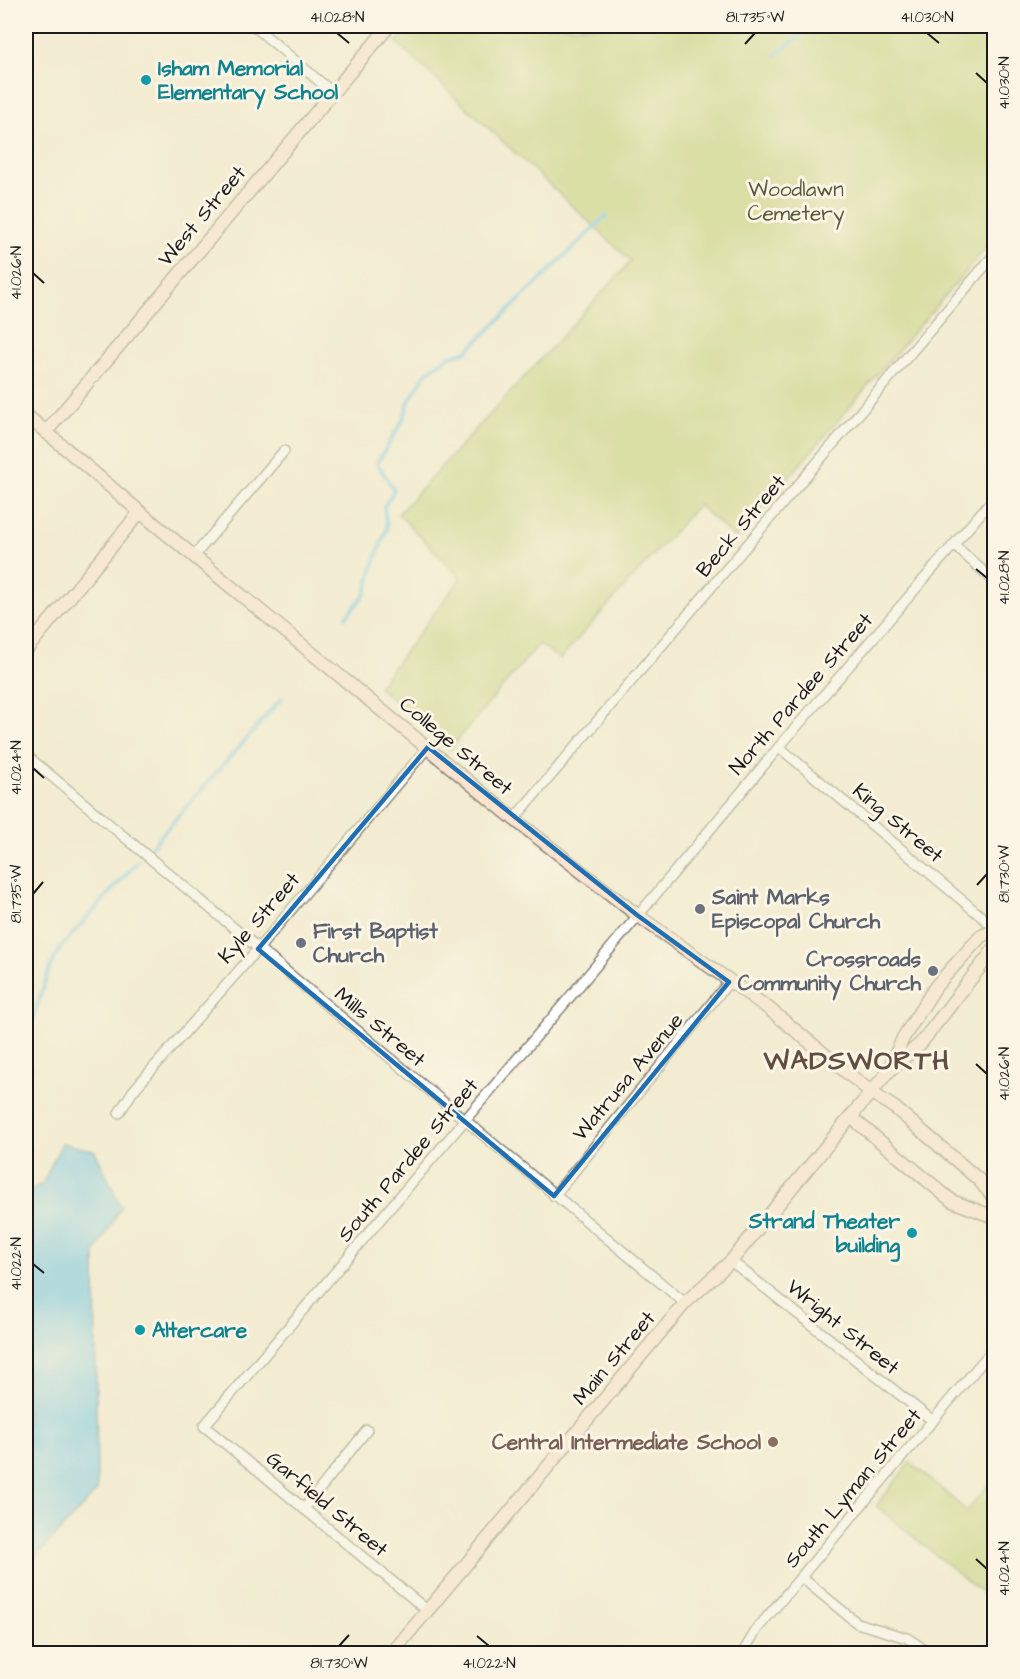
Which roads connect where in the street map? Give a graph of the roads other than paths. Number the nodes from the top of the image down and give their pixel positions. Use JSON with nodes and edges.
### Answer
{"nodes":[{"id":1,"x":254,"y":26,"type":"edge"},
{"id":2,"x":389,"y":26,"type":"edge"},
{"id":3,"x":332,"y":92,"type":"junction"},
{"id":4,"x":994,"y":255,"type":"edge"},
{"id":5,"x":26,"y":415,"type":"edge"},
{"id":6,"x":46,"y":432,"type":"junction"},
{"id":7,"x":284,"y":451,"type":"dead end"},
{"id":8,"x":994,"y":498,"type":"edge"},
{"id":9,"x":140,"y":512,"type":"junction"},
{"id":10,"x":954,"y":545,"type":"junction"},
{"id":11,"x":194,"y":556,"type":"junction"},
{"id":12,"x":994,"y":581,"type":"edge"},
{"id":13,"x":26,"y":650,"type":"edge"},
{"id":14,"x":428,"y":747,"type":"junction"},
{"id":15,"x":779,"y":747,"type":"junction"},
{"id":16,"x":26,"y":755,"type":"edge"},
{"id":17,"x":514,"y":819,"type":"junction"},
{"id":18,"x":637,"y":915,"type":"junction"},
{"id":19,"x":994,"y":929,"type":"edge"},
{"id":20,"x":258,"y":948,"type":"junction"},
{"id":21,"x":994,"y":949,"type":"edge"},
{"id":22,"x":729,"y":982,"type":"junction"},
{"id":23,"x":887,"y":1073,"type":"junction"},
{"id":24,"x":872,"y":1093,"type":"junction"},
{"id":25,"x":118,"y":1113,"type":"dead end"},
{"id":26,"x":852,"y":1118,"type":"junction"},
{"id":27,"x":464,"y":1121,"type":"junction"},
{"id":28,"x":991,"y":1193,"type":"edge"},
{"id":29,"x":554,"y":1196,"type":"junction"},
{"id":30,"x":972,"y":1210,"type":"junction"},
{"id":31,"x":994,"y":1217,"type":"edge"},
{"id":32,"x":731,"y":1261,"type":"junction"},
{"id":33,"x":684,"y":1303,"type":"junction"},
{"id":34,"x":994,"y":1348,"type":"edge"},
{"id":35,"x":933,"y":1421,"type":"junction"},
{"id":36,"x":204,"y":1426,"type":"joint"},
{"id":37,"x":367,"y":1430,"type":"dead end"},
{"id":38,"x":304,"y":1509,"type":"junction"},
{"id":39,"x":801,"y":1577,"type":"junction"},
{"id":40,"x":428,"y":1611,"type":"junction"},
{"id":41,"x":391,"y":1653,"type":"edge"},
{"id":42,"x":742,"y":1653,"type":"edge"},
{"id":43,"x":930,"y":1653,"type":"edge"}],
"edges":[{"from":1,"to":3,"type":"street"},
{"from":2,"to":3,"type":"main road","name":"West Street"},
{"from":3,"to":6,"type":"main road","name":"West Street"},
{"from":4,"to":17,"type":"street","name":"Beck Street"},
{"from":5,"to":6,"type":"main road","name":"College Street"},
{"from":6,"to":9,"type":"main road","name":"College Street"},
{"from":7,"to":11,"type":"street"},
{"from":8,"to":10,"type":"street","name":"North Pardee Street"},
{"from":9,"to":11,"type":"main road","name":"College Street"},
{"from":9,"to":13,"type":"main road"},
{"from":10,"to":12,"type":"street"},
{"from":10,"to":15,"type":"street","name":"North Pardee Street"},
{"from":11,"to":14,"type":"main road","name":"College Street"},
{"from":14,"to":17,"type":"main road","name":"College Street"},
{"from":14,"to":20,"type":"street","name":"Kyle Street"},
{"from":15,"to":18,"type":"street","name":"North Pardee Street"},
{"from":15,"to":19,"type":"street","name":"King Street"},
{"from":16,"to":20,"type":"street","name":"Mills Street"},
{"from":17,"to":18,"type":"main road","name":"College Street"},
{"from":18,"to":22,"type":"main road","name":"College Street"},
{"from":18,"to":27,"type":"street","name":"South Pardee Street"},
{"from":19,"to":23,"type":"main road"},
{"from":20,"to":25,"type":"street","name":"Kyle Street"},
{"from":20,"to":27,"type":"street","name":"Mills Street"},
{"from":21,"to":23,"type":"main road"},
{"from":22,"to":24,"type":"main road","name":"College Street"},
{"from":22,"to":29,"type":"street","name":"Watrusa Avenue"},
{"from":23,"to":24,"type":"main road","name":"Main Street"},
{"from":24,"to":26,"type":"main road","name":"Main Street"},
{"from":24,"to":28,"type":"main road","name":"College Street"},
{"from":26,"to":30,"type":"main road"},
{"from":26,"to":32,"type":"main road","name":"Main Street"},
{"from":27,"to":29,"type":"street","name":"Mills Street"},
{"from":27,"to":36,"type":"street","name":"South Pardee Street"},
{"from":28,"to":30,"type":"main road"},
{"from":29,"to":33,"type":"street","name":"Mills Street"},
{"from":30,"to":31,"type":"main road"},
{"from":32,"to":33,"type":"main road","name":"Main Street"},
{"from":32,"to":35,"type":"street","name":"Wright Street"},
{"from":33,"to":40,"type":"main road","name":"Main Street"},
{"from":34,"to":35,"type":"street","name":"South Lyman Street"},
{"from":35,"to":39,"type":"street","name":"South Lyman Street"},
{"from":36,"to":38,"type":"street","name":"Garfield Street"},
{"from":37,"to":38,"type":"street"},
{"from":38,"to":40,"type":"street","name":"Garfield Street"},
{"from":39,"to":42,"type":"street","name":"South Lyman Street"},
{"from":39,"to":43,"type":"street"},
{"from":40,"to":41,"type":"main road","name":"Main Street"}]}
